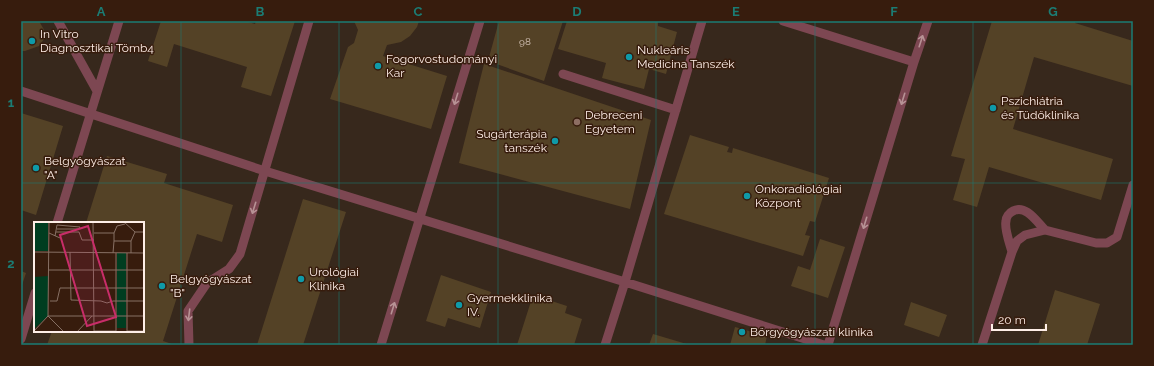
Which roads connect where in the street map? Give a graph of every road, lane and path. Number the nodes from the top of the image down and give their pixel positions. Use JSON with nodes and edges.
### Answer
{"nodes":[{"id":1,"x":58,"y":21,"type":"edge"},
{"id":2,"x":119,"y":21,"type":"edge"},
{"id":3,"x":309,"y":21,"type":"edge"},
{"id":4,"x":480,"y":21,"type":"edge"},
{"id":5,"x":702,"y":21,"type":"edge"},
{"id":6,"x":783,"y":21,"type":"edge"},
{"id":7,"x":928,"y":21,"type":"edge"},
{"id":8,"x":914,"y":62,"type":"junction"},
{"id":9,"x":563,"y":74,"type":"dead end"},
{"id":10,"x":21,"y":91,"type":"edge"},
{"id":11,"x":97,"y":91,"type":"junction"},
{"id":12,"x":676,"y":110,"type":"junction"},
{"id":13,"x":90,"y":113,"type":"junction"},
{"id":14,"x":265,"y":171,"type":"junction"},
{"id":15,"x":1133,"y":186,"type":"edge"},
{"id":16,"x":420,"y":219,"type":"junction"},
{"id":17,"x":56,"y":222,"type":"edge"},
{"id":18,"x":1045,"y":230,"type":"junction"},
{"id":19,"x":1012,"y":252,"type":"junction"},
{"id":20,"x":624,"y":282,"type":"junction"},
{"id":21,"x":34,"y":296,"type":"edge"},
{"id":22,"x":21,"y":339,"type":"edge"},
{"id":23,"x":189,"y":345,"type":"edge"},
{"id":24,"x":381,"y":345,"type":"edge"},
{"id":25,"x":605,"y":345,"type":"edge"},
{"id":26,"x":824,"y":345,"type":"edge"},
{"id":27,"x":828,"y":345,"type":"edge"},
{"id":28,"x":982,"y":345,"type":"edge"}],
"edges":[{"from":1,"to":11,"type":"lane"},
{"from":2,"to":11,"type":"lane"},
{"from":3,"to":14,"type":"lane"},
{"from":4,"to":16,"type":"lane","one_way":true},
{"from":5,"to":12,"type":"lane"},
{"from":6,"to":8,"type":"lane"},
{"from":8,"to":7,"type":"lane","one_way":true},
{"from":8,"to":27,"type":"lane","one_way":true},
{"from":9,"to":12,"type":"lane"},
{"from":10,"to":13,"type":"lane"},
{"from":11,"to":13,"type":"lane"},
{"from":12,"to":20,"type":"lane"},
{"from":13,"to":14,"type":"lane"},
{"from":13,"to":17,"type":"lane"},
{"from":14,"to":16,"type":"lane"},
{"from":14,"to":23,"type":"lane","one_way":true},
{"from":15,"to":18,"type":"lane"},
{"from":16,"to":20,"type":"lane"},
{"from":24,"to":16,"type":"lane","one_way":true},
{"from":18,"to":19,"type":"lane"},
{"from":18,"to":19,"type":"lane"},
{"from":19,"to":28,"type":"lane"},
{"from":20,"to":25,"type":"lane"},
{"from":20,"to":26,"type":"lane"},
{"from":21,"to":22,"type":"lane"}]}
